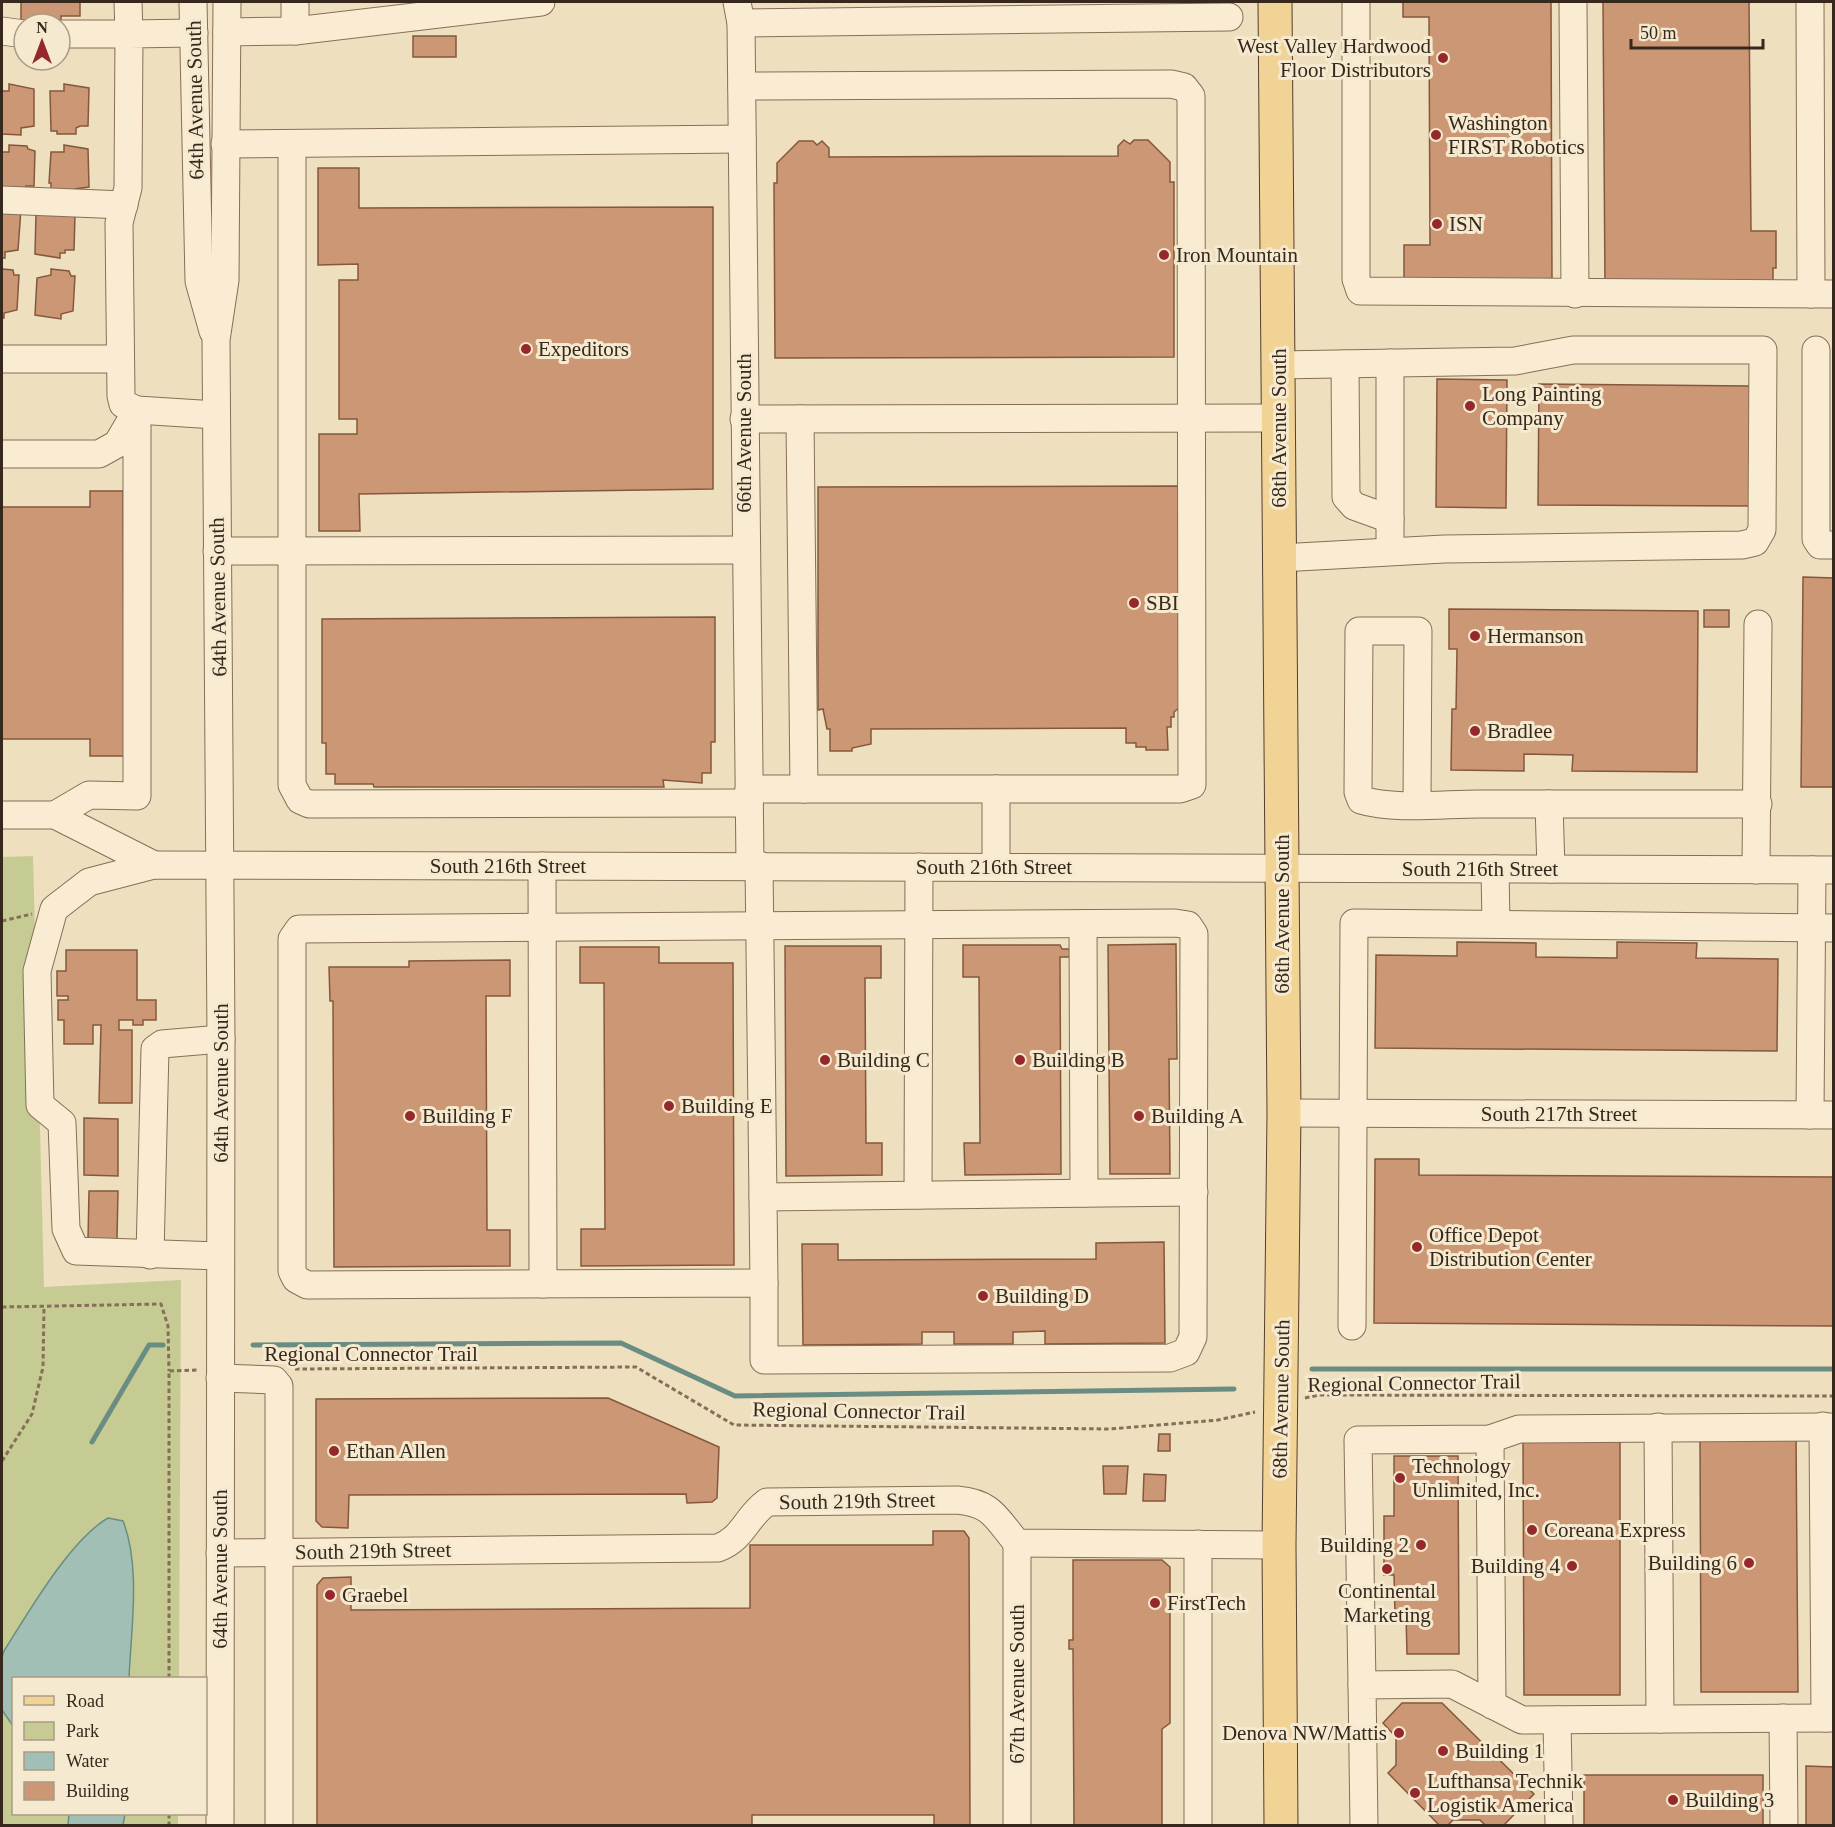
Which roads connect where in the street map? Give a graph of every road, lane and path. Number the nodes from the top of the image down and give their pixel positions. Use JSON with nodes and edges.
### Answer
{"nodes":[{"id":1,"x":128,"y":2,"type":"edge"},
{"id":2,"x":193,"y":2,"type":"edge"},
{"id":3,"x":227,"y":2,"type":"edge"},
{"id":4,"x":295,"y":2,"type":"edge"},
{"id":5,"x":542,"y":2,"type":"edge"},
{"id":6,"x":1275,"y":2,"type":"edge"},
{"id":7,"x":1356,"y":2,"type":"edge"},
{"id":8,"x":1573,"y":2,"type":"edge"},
{"id":9,"x":1810,"y":2,"type":"edge"},
{"id":10,"x":739,"y":12,"type":"edge"},
{"id":11,"x":779,"y":12,"type":"edge"},
{"id":12,"x":1229,"y":17,"type":"dead end"},
{"id":13,"x":296,"y":31,"type":"junction"},
{"id":14,"x":227,"y":32,"type":"junction"},
{"id":15,"x":194,"y":33,"type":"junction"},
{"id":16,"x":72,"y":34,"type":"edge"},
{"id":17,"x":129,"y":34,"type":"junction"},
{"id":18,"x":742,"y":86,"type":"junction"},
{"id":19,"x":742,"y":139,"type":"junction"},
{"id":20,"x":225,"y":144,"type":"junction"},
{"id":21,"x":292,"y":144,"type":"junction"},
{"id":22,"x":2,"y":200,"type":"edge"},
{"id":23,"x":124,"y":205,"type":"junction"},
{"id":24,"x":1575,"y":294,"type":"junction"},
{"id":25,"x":1822,"y":294,"type":"edge"},
{"id":26,"x":216,"y":340,"type":"junction"},
{"id":27,"x":1816,"y":350,"type":"dead end"},
{"id":28,"x":2,"y":359,"type":"edge"},
{"id":29,"x":120,"y":359,"type":"junction"},
{"id":30,"x":1390,"y":363,"type":"junction"},
{"id":31,"x":1278,"y":364,"type":"junction"},
{"id":32,"x":1345,"y":364,"type":"junction"},
{"id":33,"x":137,"y":410,"type":"junction"},
{"id":34,"x":216,"y":415,"type":"junction"},
{"id":35,"x":1192,"y":418,"type":"junction"},
{"id":36,"x":1278,"y":418,"type":"junction"},
{"id":37,"x":744,"y":419,"type":"junction"},
{"id":38,"x":800,"y":419,"type":"junction"},
{"id":39,"x":2,"y":454,"type":"edge"},
{"id":40,"x":1390,"y":519,"type":"junction"},
{"id":41,"x":1833,"y":545,"type":"edge"},
{"id":42,"x":745,"y":550,"type":"junction"},
{"id":43,"x":218,"y":551,"type":"junction"},
{"id":44,"x":290,"y":551,"type":"junction"},
{"id":45,"x":1390,"y":551,"type":"junction"},
{"id":46,"x":1280,"y":558,"type":"junction"},
{"id":47,"x":1758,"y":624,"type":"dead end"},
{"id":48,"x":804,"y":789,"type":"junction"},
{"id":49,"x":996,"y":789,"type":"junction"},
{"id":50,"x":749,"y":796,"type":"junction"},
{"id":51,"x":1417,"y":804,"type":"junction"},
{"id":52,"x":1549,"y":804,"type":"junction"},
{"id":53,"x":1758,"y":804,"type":"junction"},
{"id":54,"x":2,"y":815,"type":"edge"},
{"id":55,"x":55,"y":815,"type":"junction"},
{"id":56,"x":154,"y":865,"type":"junction"},
{"id":57,"x":220,"y":865,"type":"junction"},
{"id":58,"x":755,"y":865,"type":"junction"},
{"id":59,"x":542,"y":866,"type":"junction"},
{"id":60,"x":920,"y":867,"type":"junction"},
{"id":61,"x":996,"y":867,"type":"junction"},
{"id":62,"x":1282,"y":869,"type":"junction"},
{"id":63,"x":1495,"y":869,"type":"junction"},
{"id":64,"x":1551,"y":869,"type":"junction"},
{"id":65,"x":1756,"y":870,"type":"junction"},
{"id":66,"x":1823,"y":870,"type":"edge"},
{"id":67,"x":759,"y":924,"type":"junction"},
{"id":68,"x":919,"y":924,"type":"junction"},
{"id":69,"x":1083,"y":924,"type":"junction"},
{"id":70,"x":1496,"y":924,"type":"junction"},
{"id":71,"x":542,"y":926,"type":"junction"},
{"id":72,"x":1822,"y":928,"type":"edge"},
{"id":73,"x":221,"y":1039,"type":"junction"},
{"id":74,"x":1284,"y":1113,"type":"junction"},
{"id":75,"x":1354,"y":1113,"type":"junction"},
{"id":76,"x":1822,"y":1114,"type":"edge"},
{"id":77,"x":1194,"y":1192,"type":"junction"},
{"id":78,"x":1084,"y":1193,"type":"junction"},
{"id":79,"x":918,"y":1195,"type":"junction"},
{"id":80,"x":762,"y":1197,"type":"junction"},
{"id":81,"x":150,"y":1255,"type":"junction"},
{"id":82,"x":219,"y":1256,"type":"junction"},
{"id":83,"x":764,"y":1282,"type":"junction"},
{"id":84,"x":543,"y":1284,"type":"junction"},
{"id":85,"x":44,"y":1306,"type":"junction"},
{"id":86,"x":2,"y":1307,"type":"edge"},
{"id":87,"x":1352,"y":1326,"type":"dead end"},
{"id":88,"x":291,"y":1369,"type":"dead end"},
{"id":89,"x":169,"y":1371,"type":"junction"},
{"id":90,"x":220,"y":1374,"type":"junction"},
{"id":91,"x":1833,"y":1396,"type":"edge"},
{"id":92,"x":1281,"y":1404,"type":"junction"},
{"id":93,"x":1658,"y":1427,"type":"junction"},
{"id":94,"x":1828,"y":1427,"type":"edge"},
{"id":95,"x":1490,"y":1439,"type":"junction"},
{"id":96,"x":2,"y":1461,"type":"edge"},
{"id":97,"x":1017,"y":1543,"type":"junction"},
{"id":98,"x":1198,"y":1544,"type":"junction"},
{"id":99,"x":1279,"y":1545,"type":"junction"},
{"id":100,"x":279,"y":1552,"type":"junction"},
{"id":101,"x":220,"y":1553,"type":"junction"},
{"id":102,"x":169,"y":1677,"type":"edge"},
{"id":103,"x":1362,"y":1685,"type":"junction"},
{"id":104,"x":1492,"y":1705,"type":"junction"},
{"id":105,"x":1783,"y":1718,"type":"junction"},
{"id":106,"x":1829,"y":1718,"type":"edge"},
{"id":107,"x":1660,"y":1719,"type":"junction"},
{"id":108,"x":1557,"y":1720,"type":"junction"},
{"id":109,"x":220,"y":1826,"type":"edge"},
{"id":110,"x":279,"y":1826,"type":"edge"},
{"id":111,"x":1017,"y":1826,"type":"edge"},
{"id":112,"x":1198,"y":1826,"type":"edge"},
{"id":113,"x":1281,"y":1826,"type":"edge"},
{"id":114,"x":1364,"y":1826,"type":"edge"},
{"id":115,"x":1558,"y":1826,"type":"edge"},
{"id":116,"x":1784,"y":1826,"type":"edge"}],
"edges":[{"from":1,"to":17,"type":"street"},
{"from":2,"to":15,"type":"street","name":"64th Avenue South"},
{"from":3,"to":14,"type":"street","name":"64th Avenue South"},
{"from":4,"to":13,"type":"street"},
{"from":5,"to":13,"type":"street"},
{"from":6,"to":31,"type":"main road","name":"68th Avenue South"},
{"from":7,"to":24,"type":"street"},
{"from":8,"to":24,"type":"street"},
{"from":9,"to":25,"type":"street"},
{"from":10,"to":11,"type":"street"},
{"from":10,"to":18,"type":"street","name":"66th Avenue South"},
{"from":11,"to":12,"type":"street"},
{"from":13,"to":14,"type":"street"},
{"from":14,"to":20,"type":"street","name":"64th Avenue South"},
{"from":15,"to":17,"type":"street"},
{"from":15,"to":26,"type":"street","name":"64th Avenue South"},
{"from":16,"to":17,"type":"street"},
{"from":17,"to":23,"type":"street"},
{"from":18,"to":19,"type":"street","name":"66th Avenue South"},
{"from":18,"to":35,"type":"street"},
{"from":19,"to":21,"type":"street"},
{"from":19,"to":37,"type":"street","name":"66th Avenue South"},
{"from":20,"to":21,"type":"street"},
{"from":20,"to":26,"type":"street","name":"64th Avenue South"},
{"from":21,"to":44,"type":"street"},
{"from":22,"to":23,"type":"street"},
{"from":23,"to":29,"type":"street"},
{"from":24,"to":25,"type":"street"},
{"from":26,"to":34,"type":"street","name":"64th Avenue South"},
{"from":27,"to":41,"type":"street"},
{"from":28,"to":29,"type":"street"},
{"from":29,"to":33,"type":"street"},
{"from":30,"to":32,"type":"street"},
{"from":30,"to":40,"type":"street"},
{"from":30,"to":45,"type":"street"},
{"from":31,"to":32,"type":"street"},
{"from":31,"to":36,"type":"main road","name":"68th Avenue South"},
{"from":32,"to":40,"type":"street"},
{"from":33,"to":34,"type":"street"},
{"from":33,"to":39,"type":"street"},
{"from":33,"to":55,"type":"street"},
{"from":34,"to":43,"type":"street","name":"64th Avenue South"},
{"from":35,"to":36,"type":"street"},
{"from":35,"to":38,"type":"street"},
{"from":35,"to":49,"type":"street"},
{"from":36,"to":46,"type":"main road","name":"68th Avenue South"},
{"from":37,"to":38,"type":"street"},
{"from":37,"to":42,"type":"street","name":"66th Avenue South"},
{"from":38,"to":48,"type":"street"},
{"from":40,"to":45,"type":"street"},
{"from":42,"to":44,"type":"street"},
{"from":42,"to":50,"type":"street","name":"66th Avenue South"},
{"from":43,"to":44,"type":"street"},
{"from":43,"to":57,"type":"street","name":"64th Avenue South"},
{"from":44,"to":50,"type":"street"},
{"from":45,"to":46,"type":"street"},
{"from":46,"to":62,"type":"main road","name":"68th Avenue South"},
{"from":47,"to":53,"type":"street"},
{"from":48,"to":49,"type":"street"},
{"from":48,"to":50,"type":"street"},
{"from":49,"to":61,"type":"street"},
{"from":50,"to":58,"type":"street","name":"66th Avenue South"},
{"from":51,"to":51,"type":"street"},
{"from":51,"to":52,"type":"street"},
{"from":52,"to":53,"type":"street"},
{"from":52,"to":64,"type":"street"},
{"from":53,"to":65,"type":"street"},
{"from":54,"to":55,"type":"street"},
{"from":55,"to":56,"type":"street"},
{"from":56,"to":57,"type":"street","name":"South 216th Street"},
{"from":56,"to":81,"type":"street"},
{"from":57,"to":59,"type":"street","name":"South 216th Street"},
{"from":57,"to":73,"type":"street","name":"64th Avenue South"},
{"from":58,"to":59,"type":"street","name":"South 216th Street"},
{"from":58,"to":60,"type":"street","name":"South 216th Street"},
{"from":58,"to":67,"type":"street","name":"66th Avenue South"},
{"from":59,"to":71,"type":"street"},
{"from":60,"to":61,"type":"street","name":"South 216th Street"},
{"from":60,"to":68,"type":"street"},
{"from":61,"to":62,"type":"street","name":"South 216th Street"},
{"from":62,"to":63,"type":"street","name":"South 216th Street"},
{"from":62,"to":74,"type":"main road","name":"68th Avenue South"},
{"from":63,"to":64,"type":"street","name":"South 216th Street"},
{"from":63,"to":70,"type":"street"},
{"from":64,"to":65,"type":"street","name":"South 216th Street"},
{"from":65,"to":66,"type":"street","name":"South 216th Street"},
{"from":66,"to":72,"type":"street"},
{"from":67,"to":68,"type":"street"},
{"from":67,"to":71,"type":"street"},
{"from":67,"to":80,"type":"street","name":"66th Avenue South"},
{"from":68,"to":69,"type":"street"},
{"from":68,"to":79,"type":"street"},
{"from":69,"to":77,"type":"street"},
{"from":69,"to":78,"type":"street"},
{"from":70,"to":72,"type":"street"},
{"from":70,"to":75,"type":"street"},
{"from":71,"to":84,"type":"street"},
{"from":71,"to":84,"type":"street"},
{"from":72,"to":76,"type":"street"},
{"from":73,"to":81,"type":"street"},
{"from":73,"to":82,"type":"street","name":"64th Avenue South"},
{"from":74,"to":75,"type":"street","name":"South 217th Street"},
{"from":74,"to":92,"type":"main road","name":"68th Avenue South"},
{"from":75,"to":76,"type":"street","name":"South 217th Street"},
{"from":75,"to":87,"type":"street"},
{"from":77,"to":78,"type":"street"},
{"from":77,"to":83,"type":"street","name":"66th Avenue South"},
{"from":78,"to":79,"type":"street"},
{"from":79,"to":80,"type":"street"},
{"from":80,"to":83,"type":"street","name":"66th Avenue South"},
{"from":81,"to":82,"type":"street"},
{"from":82,"to":90,"type":"street","name":"64th Avenue South"},
{"from":83,"to":84,"type":"street"},
{"from":85,"to":86,"type":"path"},
{"from":85,"to":89,"type":"path"},
{"from":85,"to":96,"type":"path"},
{"from":88,"to":92,"type":"path","name":"Regional Connector Trail"},
{"from":89,"to":90,"type":"path"},
{"from":89,"to":102,"type":"path"},
{"from":90,"to":100,"type":"street"},
{"from":90,"to":101,"type":"street","name":"64th Avenue South"},
{"from":91,"to":92,"type":"path","name":"Regional Connector Trail"},
{"from":92,"to":99,"type":"main road","name":"68th Avenue South"},
{"from":93,"to":94,"type":"street"},
{"from":93,"to":95,"type":"street"},
{"from":93,"to":107,"type":"street"},
{"from":94,"to":106,"type":"street"},
{"from":95,"to":103,"type":"street"},
{"from":95,"to":104,"type":"street"},
{"from":97,"to":98,"type":"street"},
{"from":97,"to":100,"type":"street","name":"South 219th Street"},
{"from":97,"to":111,"type":"street","name":"67th Avenue South"},
{"from":98,"to":99,"type":"street"},
{"from":98,"to":112,"type":"street"},
{"from":99,"to":113,"type":"main road","name":"68th Avenue South"},
{"from":100,"to":101,"type":"street","name":"South 219th Street"},
{"from":100,"to":110,"type":"street"},
{"from":101,"to":109,"type":"street","name":"64th Avenue South"},
{"from":103,"to":104,"type":"street"},
{"from":103,"to":114,"type":"street"},
{"from":104,"to":108,"type":"street"},
{"from":105,"to":106,"type":"street"},
{"from":105,"to":107,"type":"street"},
{"from":105,"to":116,"type":"street"},
{"from":107,"to":108,"type":"street"},
{"from":108,"to":115,"type":"street"}]}
